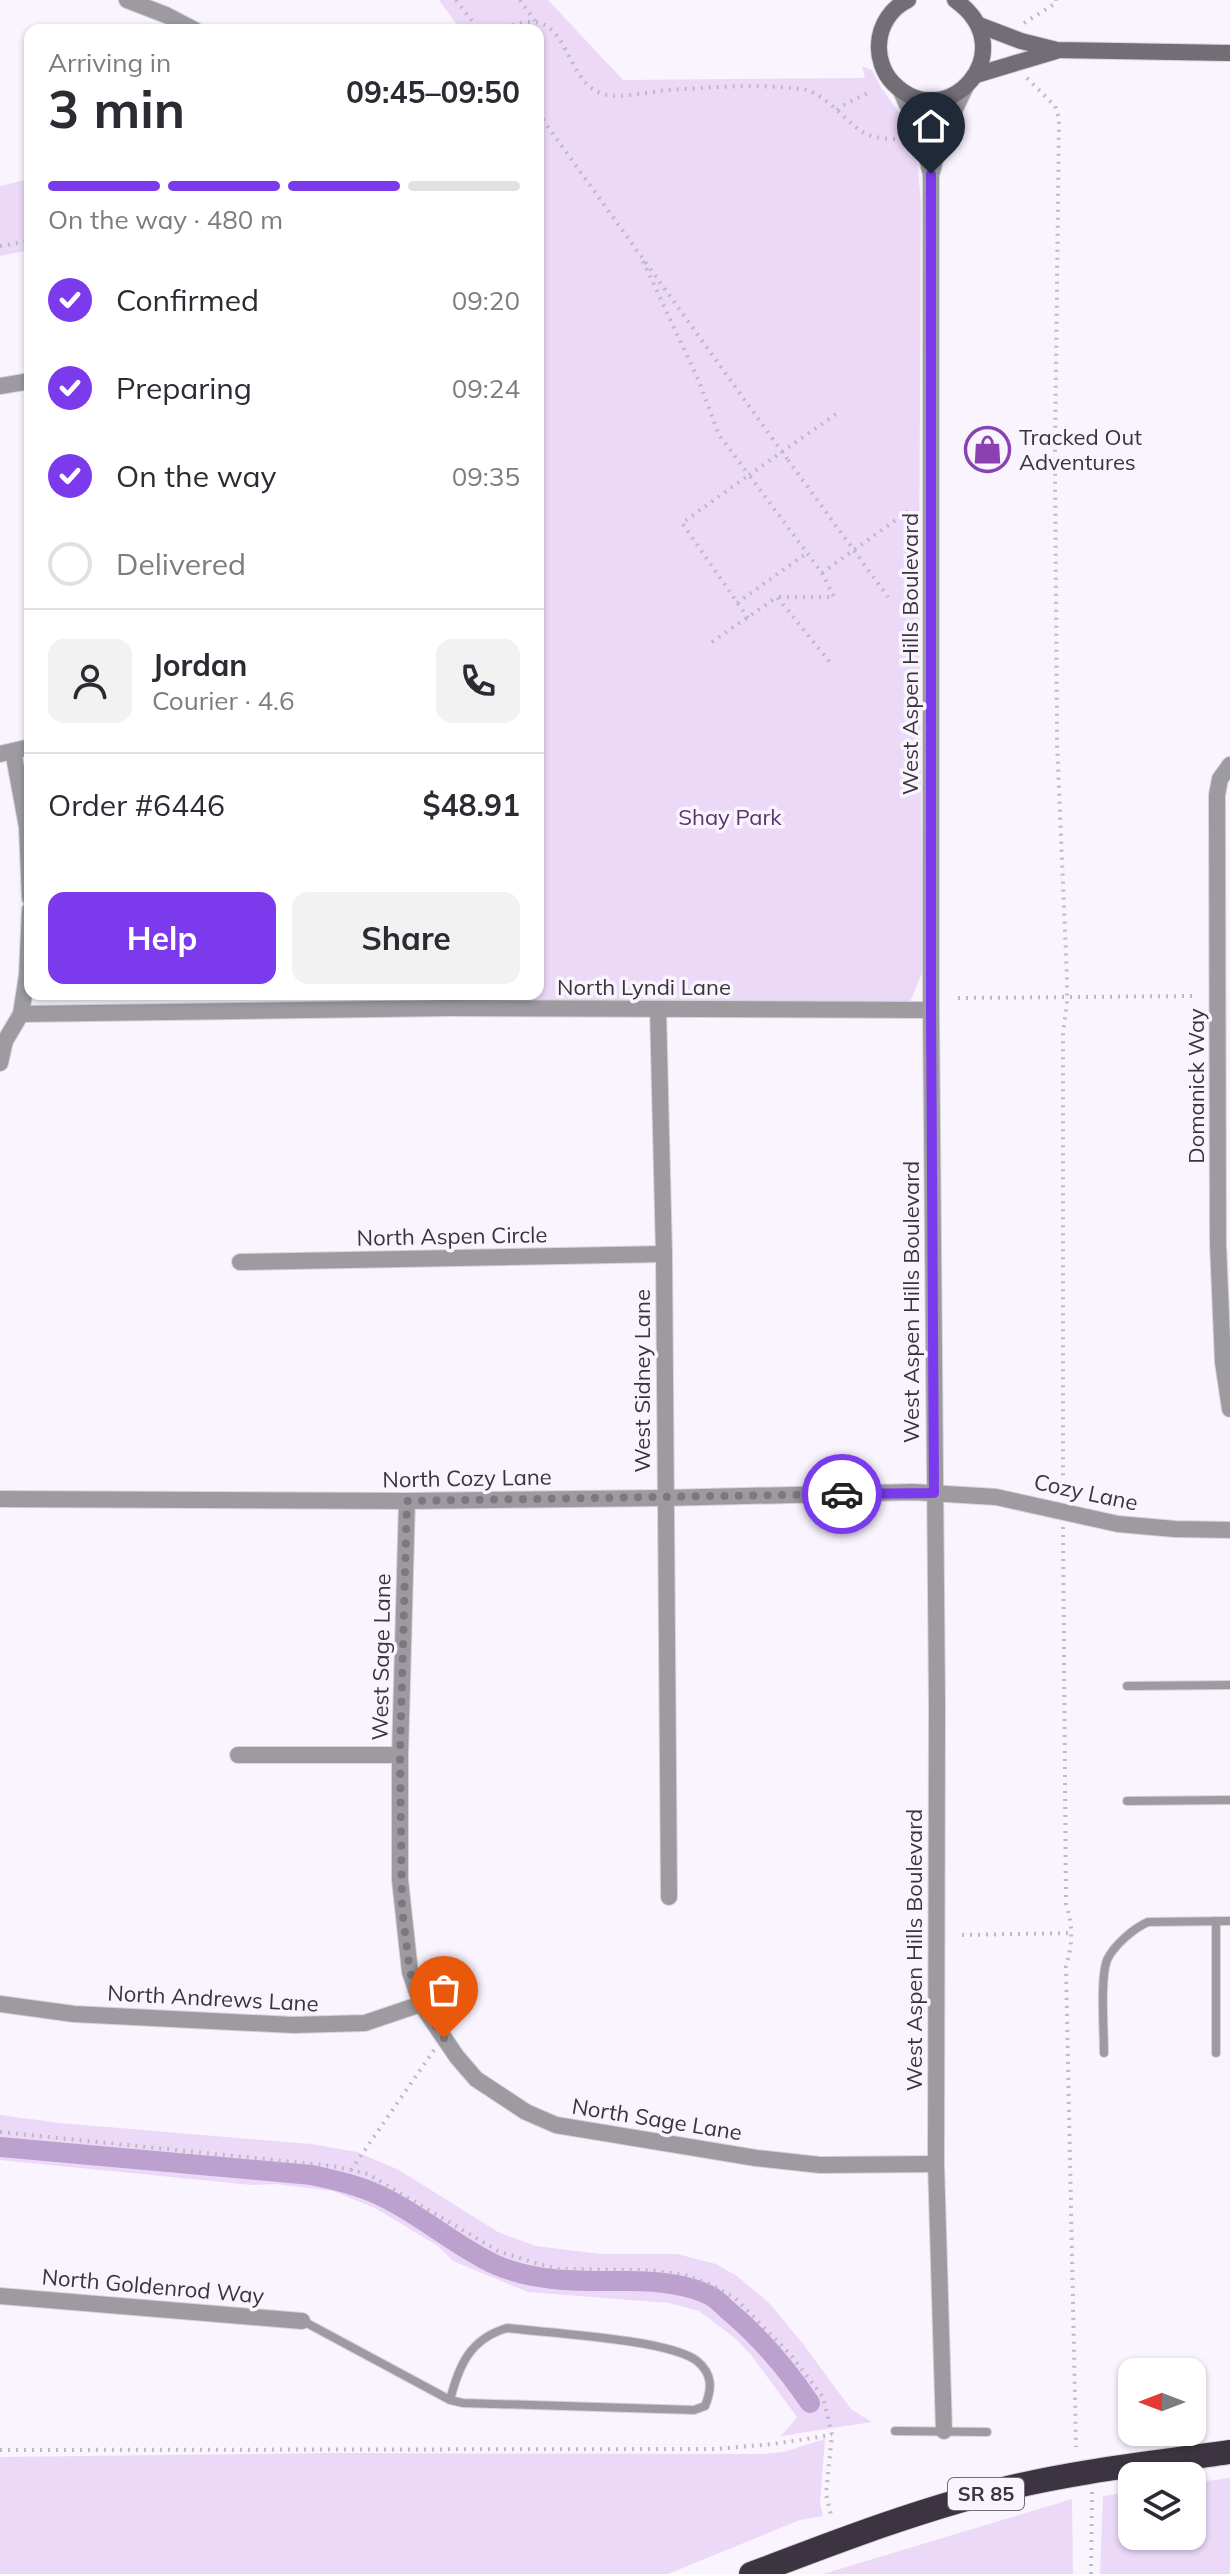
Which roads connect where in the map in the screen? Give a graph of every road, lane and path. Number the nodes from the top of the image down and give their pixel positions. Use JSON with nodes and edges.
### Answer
{"nodes":[{"id":1,"x":127,"y":0,"type":"edge"},
{"id":2,"x":456,"y":0,"type":"edge"},
{"id":3,"x":520,"y":0,"type":"edge"},
{"id":4,"x":955,"y":0,"type":"edge"},
{"id":5,"x":1056,"y":0,"type":"edge"},
{"id":6,"x":905,"y":1,"type":"edge"},
{"id":7,"x":536,"y":21,"type":"junction"},
{"id":8,"x":183,"y":24,"type":"edge"},
{"id":9,"x":474,"y":24,"type":"edge"},
{"id":10,"x":513,"y":24,"type":"edge"},
{"id":11,"x":541,"y":24,"type":"edge"},
{"id":12,"x":544,"y":25,"type":"edge"},
{"id":13,"x":979,"y":25,"type":"junction"},
{"id":14,"x":1022,"y":25,"type":"dead end"},
{"id":15,"x":1057,"y":50,"type":"junction"},
{"id":16,"x":1230,"y":53,"type":"edge"},
{"id":17,"x":1027,"y":78,"type":"dead end"},
{"id":18,"x":971,"y":81,"type":"junction"},
{"id":19,"x":871,"y":91,"type":"dead end"},
{"id":20,"x":901,"y":91,"type":"junction"},
{"id":21,"x":837,"y":110,"type":"junction"},
{"id":22,"x":544,"y":121,"type":"edge"},
{"id":23,"x":902,"y":139,"type":"dead end"},
{"id":24,"x":931,"y":174,"type":"junction"},
{"id":25,"x":24,"y":242,"type":"edge"},
{"id":26,"x":0,"y":246,"type":"edge"},
{"id":27,"x":638,"y":252,"type":"junction"},
{"id":28,"x":24,"y":382,"type":"edge"},
{"id":29,"x":0,"y":386,"type":"edge"},
{"id":30,"x":836,"y":414,"type":"dead end"},
{"id":31,"x":749,"y":475,"type":"junction"},
{"id":32,"x":911,"y":509,"type":"dead end"},
{"id":33,"x":853,"y":550,"type":"junction"},
{"id":34,"x":807,"y":553,"type":"junction"},
{"id":35,"x":822,"y":573,"type":"junction"},
{"id":36,"x":777,"y":597,"type":"junction"},
{"id":37,"x":888,"y":597,"type":"dead end"},
{"id":38,"x":737,"y":603,"type":"junction"},
{"id":39,"x":748,"y":618,"type":"junction"},
{"id":40,"x":712,"y":642,"type":"dead end"},
{"id":41,"x":833,"y":666,"type":"dead end"},
{"id":42,"x":14,"y":751,"type":"edge"},
{"id":43,"x":1230,"y":765,"type":"edge"},
{"id":44,"x":24,"y":809,"type":"edge"},
{"id":45,"x":1224,"y":989,"type":"edge"},
{"id":46,"x":24,"y":994,"type":"edge"},
{"id":47,"x":1067,"y":996,"type":"junction"},
{"id":48,"x":1193,"y":996,"type":"dead end"},
{"id":49,"x":958,"y":998,"type":"dead end"},
{"id":50,"x":658,"y":1009,"type":"junction"},
{"id":51,"x":931,"y":1010,"type":"junction"},
{"id":52,"x":21,"y":1014,"type":"junction"},
{"id":53,"x":0,"y":1063,"type":"edge"},
{"id":54,"x":1224,"y":1220,"type":"edge"},
{"id":55,"x":664,"y":1254,"type":"junction"},
{"id":56,"x":240,"y":1262,"type":"dead end"},
{"id":57,"x":1230,"y":1409,"type":"edge"},
{"id":58,"x":934,"y":1493,"type":"junction"},
{"id":59,"x":664,"y":1498,"type":"junction"},
{"id":60,"x":0,"y":1499,"type":"edge"},
{"id":61,"x":407,"y":1501,"type":"junction"},
{"id":62,"x":1063,"y":1512,"type":"junction"},
{"id":63,"x":1230,"y":1530,"type":"edge"},
{"id":64,"x":1230,"y":1685,"type":"edge"},
{"id":65,"x":1127,"y":1686,"type":"dead end"},
{"id":66,"x":238,"y":1755,"type":"dead end"},
{"id":67,"x":400,"y":1755,"type":"junction"},
{"id":68,"x":1230,"y":1800,"type":"edge"},
{"id":69,"x":1127,"y":1801,"type":"dead end"},
{"id":70,"x":669,"y":1897,"type":"dead end"},
{"id":71,"x":1216,"y":1921,"type":"junction"},
{"id":72,"x":1230,"y":1921,"type":"edge"},
{"id":73,"x":1072,"y":1933,"type":"junction"},
{"id":74,"x":962,"y":1935,"type":"dead end"},
{"id":75,"x":0,"y":2004,"type":"edge"},
{"id":76,"x":421,"y":2004,"type":"junction"},
{"id":77,"x":444,"y":2038,"type":"junction"},
{"id":78,"x":1104,"y":2053,"type":"dead end"},
{"id":79,"x":1216,"y":2053,"type":"dead end"},
{"id":80,"x":0,"y":2132,"type":"edge"},
{"id":81,"x":936,"y":2164,"type":"junction"},
{"id":82,"x":351,"y":2170,"type":"junction"},
{"id":83,"x":0,"y":2296,"type":"edge"},
{"id":84,"x":302,"y":2321,"type":"joint"},
{"id":85,"x":450,"y":2400,"type":"junction"},
{"id":86,"x":895,"y":2431,"type":"dead end"},
{"id":87,"x":944,"y":2431,"type":"junction"},
{"id":88,"x":987,"y":2432,"type":"dead end"},
{"id":89,"x":832,"y":2435,"type":"junction"},
{"id":90,"x":1076,"y":2447,"type":"dead end"},
{"id":91,"x":0,"y":2450,"type":"edge"},
{"id":92,"x":1230,"y":2452,"type":"edge"},
{"id":93,"x":1092,"y":2472,"type":"junction"},
{"id":94,"x":831,"y":2515,"type":"dead end"},
{"id":95,"x":751,"y":2574,"type":"edge"},
{"id":96,"x":1091,"y":2574,"type":"edge"}],
"edges":[{"from":1,"to":8,"type":"street"},
{"from":2,"to":9,"type":"path"},
{"from":3,"to":7,"type":"path"},
{"from":4,"to":13,"type":"street"},
{"from":5,"to":14,"type":"path"},
{"from":6,"to":20,"type":"street"},
{"from":7,"to":10,"type":"path"},
{"from":7,"to":11,"type":"path"},
{"from":12,"to":21,"type":"path"},
{"from":13,"to":15,"type":"street"},
{"from":13,"to":18,"type":"street"},
{"from":15,"to":16,"type":"street"},
{"from":15,"to":18,"type":"street"},
{"from":17,"to":47,"type":"path"},
{"from":18,"to":20,"type":"street"},
{"from":18,"to":24,"type":"street"},
{"from":19,"to":21,"type":"path"},
{"from":20,"to":24,"type":"street"},
{"from":21,"to":23,"type":"path"},
{"from":22,"to":27,"type":"path"},
{"from":24,"to":51,"type":"street","name":"West Aspen Hills Boulevard"},
{"from":25,"to":26,"type":"path"},
{"from":27,"to":31,"type":"path"},
{"from":27,"to":33,"type":"path","bridge":true},
{"from":28,"to":29,"type":"street"},
{"from":30,"to":31,"type":"path"},
{"from":31,"to":34,"type":"path"},
{"from":31,"to":38,"type":"path"},
{"from":32,"to":33,"type":"path"},
{"from":33,"to":35,"type":"path"},
{"from":33,"to":37,"type":"path"},
{"from":34,"to":35,"type":"path"},
{"from":34,"to":38,"type":"path"},
{"from":35,"to":36,"type":"path"},
{"from":36,"to":39,"type":"path"},
{"from":36,"to":41,"type":"path"},
{"from":38,"to":39,"type":"path"},
{"from":39,"to":40,"type":"path"},
{"from":42,"to":44,"type":"street"},
{"from":43,"to":45,"type":"street","name":"Domanick Way"},
{"from":45,"to":54,"type":"street","name":"Domanick Way"},
{"from":46,"to":52,"type":"street"},
{"from":47,"to":48,"type":"path"},
{"from":47,"to":49,"type":"path"},
{"from":47,"to":62,"type":"path"},
{"from":50,"to":51,"type":"street","name":"North Lyndi Lane"},
{"from":50,"to":52,"type":"street","name":"North Lyndi Lane"},
{"from":50,"to":55,"type":"street","name":"West Sidney Lane"},
{"from":51,"to":58,"type":"street","name":"West Aspen Hills Boulevard"},
{"from":52,"to":53,"type":"street"},
{"from":54,"to":57,"type":"street","name":"Domanick Way"},
{"from":55,"to":56,"type":"street","name":"North Aspen Circle"},
{"from":55,"to":59,"type":"street","name":"West Sidney Lane"},
{"from":58,"to":59,"type":"street","name":"North Cozy Lane"},
{"from":58,"to":62,"type":"street","name":"Cozy Lane"},
{"from":58,"to":81,"type":"street","name":"West Aspen Hills Boulevard"},
{"from":59,"to":61,"type":"street","name":"North Cozy Lane"},
{"from":59,"to":70,"type":"street","name":"West Sidney Lane"},
{"from":60,"to":61,"type":"street","name":"North Cozy Lane"},
{"from":61,"to":67,"type":"street","name":"West Sage Lane"},
{"from":62,"to":63,"type":"street","name":"Cozy Lane"},
{"from":62,"to":73,"type":"path"},
{"from":64,"to":65,"type":"lane"},
{"from":66,"to":67,"type":"street"},
{"from":67,"to":76,"type":"street","name":"West Sage Lane"},
{"from":68,"to":69,"type":"lane"},
{"from":71,"to":72,"type":"lane"},
{"from":71,"to":78,"type":"lane"},
{"from":71,"to":79,"type":"lane"},
{"from":73,"to":74,"type":"path"},
{"from":73,"to":90,"type":"path"},
{"from":75,"to":76,"type":"street","name":"North Andrews Lane"},
{"from":76,"to":77,"type":"street","name":"North Sage Lane"},
{"from":77,"to":81,"type":"street","name":"North Sage Lane"},
{"from":77,"to":82,"type":"path"},
{"from":80,"to":82,"type":"path"},
{"from":81,"to":87,"type":"street","name":"West Aspen Hills Boulevard"},
{"from":82,"to":89,"type":"path"},
{"from":83,"to":84,"type":"street","name":"North Goldenrod Way"},
{"from":84,"to":85,"type":"lane"},
{"from":85,"to":85,"type":"lane"},
{"from":86,"to":87,"type":"lane"},
{"from":87,"to":88,"type":"lane"},
{"from":89,"to":91,"type":"path"},
{"from":89,"to":94,"type":"path"},
{"from":92,"to":93,"type":"highway","number":"SR 85"},
{"from":93,"to":95,"type":"highway","number":"SR 85"},
{"from":93,"to":96,"type":"path"}]}
